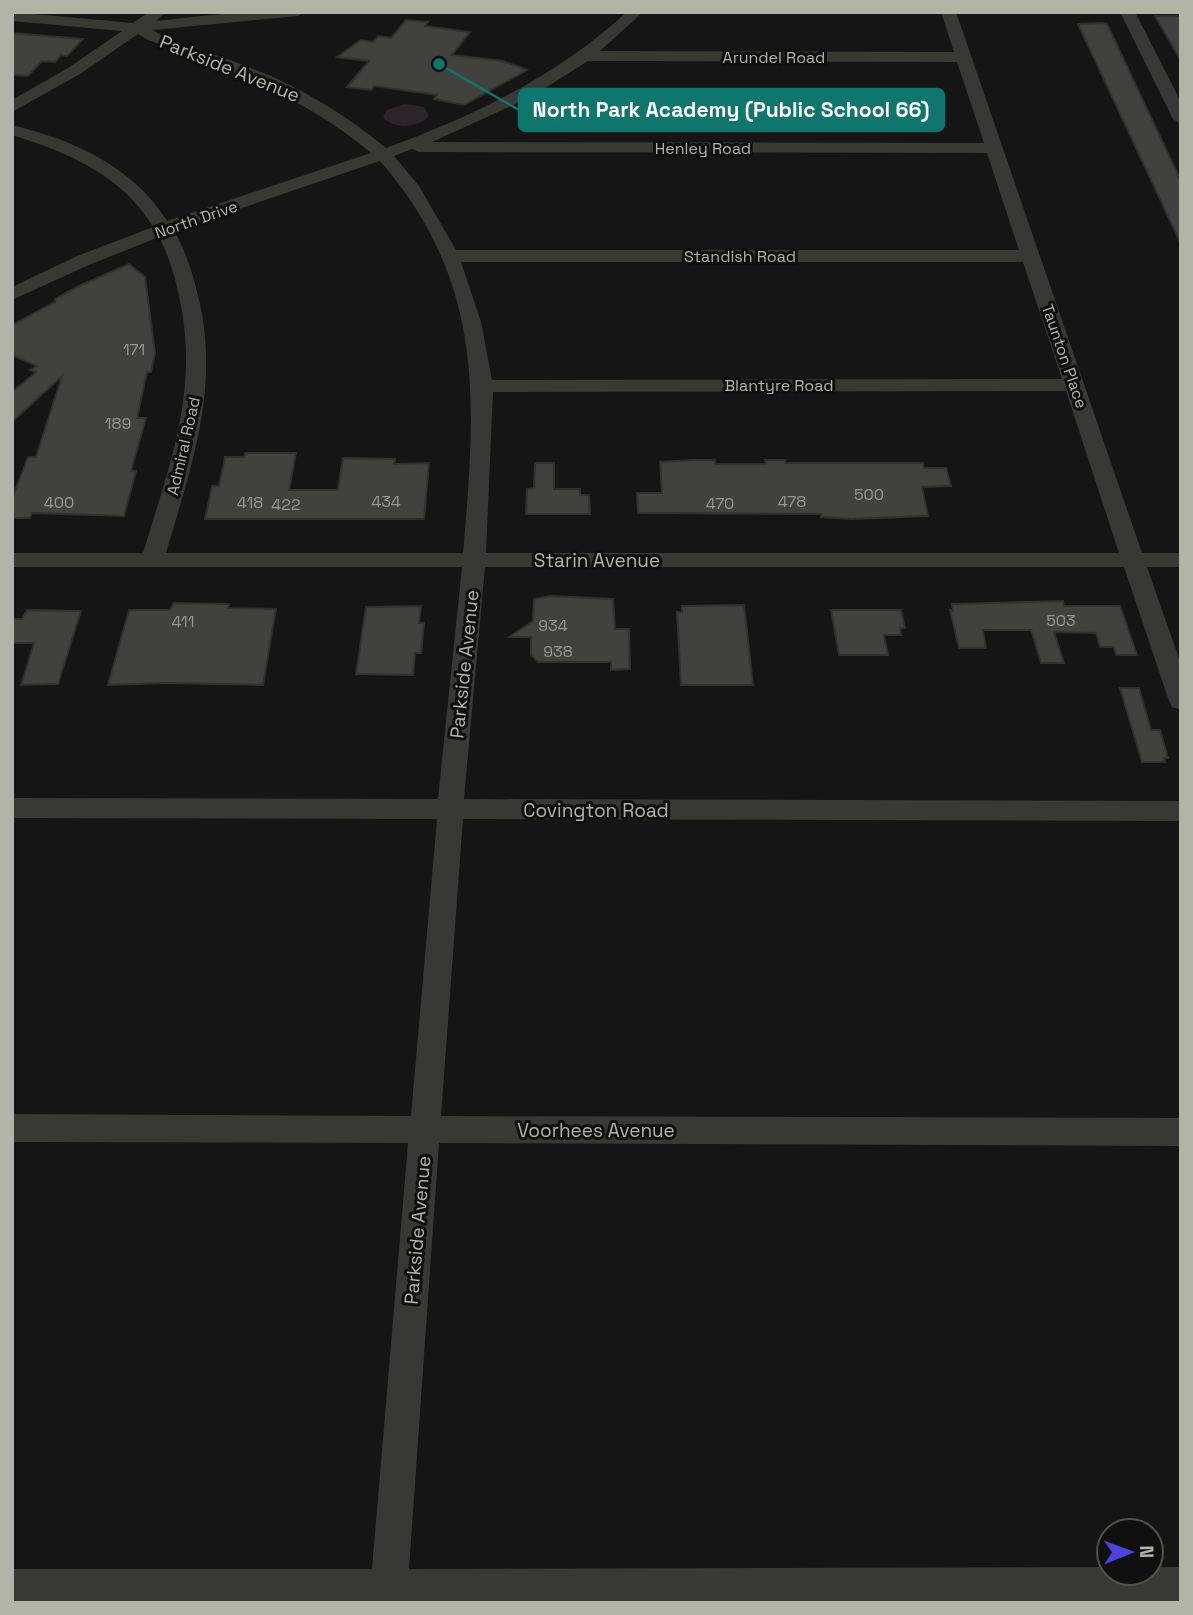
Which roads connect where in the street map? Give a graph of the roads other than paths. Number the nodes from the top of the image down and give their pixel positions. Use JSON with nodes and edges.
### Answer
{"nodes":[{"id":1,"x":159,"y":12,"type":"edge"},
{"id":2,"x":298,"y":12,"type":"edge"},
{"id":3,"x":636,"y":12,"type":"edge"},
{"id":4,"x":948,"y":12,"type":"edge"},
{"id":5,"x":1127,"y":12,"type":"edge"},
{"id":6,"x":12,"y":16,"type":"edge"},
{"id":7,"x":139,"y":28,"type":"junction"},
{"id":8,"x":584,"y":56,"type":"junction"},
{"id":9,"x":964,"y":57,"type":"junction"},
{"id":10,"x":12,"y":107,"type":"edge"},
{"id":11,"x":1181,"y":119,"type":"edge"},
{"id":12,"x":12,"y":130,"type":"edge"},
{"id":13,"x":410,"y":146,"type":"junction"},
{"id":14,"x":995,"y":148,"type":"junction"},
{"id":15,"x":384,"y":156,"type":"junction"},
{"id":16,"x":166,"y":229,"type":"junction"},
{"id":17,"x":450,"y":256,"type":"junction"},
{"id":18,"x":1030,"y":256,"type":"junction"},
{"id":19,"x":12,"y":294,"type":"edge"},
{"id":20,"x":1076,"y":385,"type":"junction"},
{"id":21,"x":482,"y":386,"type":"junction"},
{"id":22,"x":152,"y":560,"type":"junction"},
{"id":23,"x":474,"y":560,"type":"junction"},
{"id":24,"x":1135,"y":560,"type":"junction"},
{"id":25,"x":1181,"y":560,"type":"edge"},
{"id":26,"x":12,"y":561,"type":"edge"},
{"id":27,"x":1181,"y":701,"type":"edge"},
{"id":28,"x":12,"y":808,"type":"edge"},
{"id":29,"x":451,"y":809,"type":"junction"},
{"id":30,"x":1181,"y":811,"type":"edge"},
{"id":31,"x":12,"y":1128,"type":"edge"},
{"id":32,"x":425,"y":1130,"type":"junction"},
{"id":33,"x":1181,"y":1132,"type":"edge"},
{"id":34,"x":1181,"y":1586,"type":"edge"},
{"id":35,"x":12,"y":1588,"type":"edge"},
{"id":36,"x":388,"y":1595,"type":"edge"}],
"edges":[{"from":1,"to":7,"type":"street"},
{"from":2,"to":7,"type":"street"},
{"from":3,"to":8,"type":"street"},
{"from":4,"to":9,"type":"street","name":"Taunton Place"},
{"from":5,"to":11,"type":"street"},
{"from":6,"to":7,"type":"street","name":"Parkside Avenue"},
{"from":7,"to":10,"type":"street"},
{"from":7,"to":15,"type":"street","name":"Parkside Avenue"},
{"from":8,"to":9,"type":"street","name":"Arundel Road"},
{"from":8,"to":13,"type":"street"},
{"from":9,"to":14,"type":"street","name":"Taunton Place"},
{"from":12,"to":16,"type":"street","name":"Admiral Road"},
{"from":13,"to":14,"type":"street","name":"Henley Road"},
{"from":13,"to":15,"type":"street","name":"North Drive"},
{"from":14,"to":18,"type":"street","name":"Taunton Place"},
{"from":15,"to":16,"type":"street","name":"North Drive"},
{"from":15,"to":17,"type":"street","name":"Parkside Avenue"},
{"from":16,"to":19,"type":"street","name":"North Drive"},
{"from":16,"to":22,"type":"street","name":"Admiral Road"},
{"from":17,"to":18,"type":"street","name":"Standish Road"},
{"from":17,"to":21,"type":"street","name":"Parkside Avenue"},
{"from":18,"to":20,"type":"street","name":"Taunton Place"},
{"from":20,"to":21,"type":"street","name":"Blantyre Road"},
{"from":20,"to":24,"type":"street","name":"Taunton Place"},
{"from":21,"to":23,"type":"street","name":"Parkside Avenue"},
{"from":22,"to":23,"type":"street","name":"Starin Avenue"},
{"from":22,"to":26,"type":"street","name":"Starin Avenue"},
{"from":23,"to":24,"type":"street","name":"Starin Avenue"},
{"from":23,"to":29,"type":"street","name":"Parkside Avenue"},
{"from":24,"to":25,"type":"street","name":"Starin Avenue"},
{"from":24,"to":27,"type":"street","name":"Taunton Place"},
{"from":28,"to":29,"type":"street","name":"Covington Road"},
{"from":29,"to":30,"type":"street","name":"Covington Road"},
{"from":29,"to":32,"type":"street","name":"Parkside Avenue"},
{"from":31,"to":32,"type":"street","name":"Voorhees Avenue"},
{"from":32,"to":33,"type":"street","name":"Voorhees Avenue"},
{"from":32,"to":36,"type":"street","name":"Parkside Avenue"},
{"from":34,"to":36,"type":"street"},
{"from":35,"to":36,"type":"street"}]}
